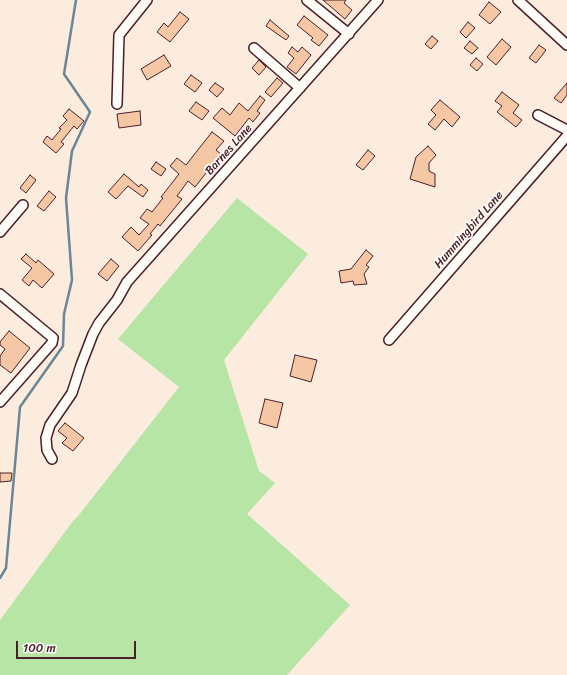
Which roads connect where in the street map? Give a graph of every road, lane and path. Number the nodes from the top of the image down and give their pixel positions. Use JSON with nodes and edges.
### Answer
{"nodes":[{"id":1,"x":146,"y":0,"type":"edge"},
{"id":2,"x":307,"y":0,"type":"edge"},
{"id":3,"x":378,"y":0,"type":"edge"},
{"id":4,"x":518,"y":0,"type":"edge"},
{"id":5,"x":349,"y":34,"type":"junction"},
{"id":6,"x":567,"y":45,"type":"edge"},
{"id":7,"x":254,"y":48,"type":"dead end"},
{"id":8,"x":300,"y":88,"type":"junction"},
{"id":9,"x":117,"y":104,"type":"dead end"},
{"id":10,"x":538,"y":115,"type":"dead end"},
{"id":11,"x":567,"y":130,"type":"edge"},
{"id":12,"x":567,"y":136,"type":"edge"},
{"id":13,"x":23,"y":205,"type":"dead end"},
{"id":14,"x":0,"y":232,"type":"edge"},
{"id":15,"x":0,"y":294,"type":"edge"},
{"id":16,"x":389,"y":340,"type":"dead end"},
{"id":17,"x":0,"y":402,"type":"edge"},
{"id":18,"x":52,"y":459,"type":"dead end"}],
"edges":[{"from":1,"to":9,"type":"street"},
{"from":2,"to":5,"type":"street"},
{"from":3,"to":5,"type":"street","name":"Barnes Lane"},
{"from":4,"to":6,"type":"street"},
{"from":5,"to":8,"type":"street","name":"Barnes Lane"},
{"from":7,"to":8,"type":"street"},
{"from":8,"to":18,"type":"street","name":"Barnes Lane"},
{"from":10,"to":11,"type":"street"},
{"from":12,"to":16,"type":"street","name":"Hummingbird Lane"},
{"from":13,"to":14,"type":"street"},
{"from":15,"to":17,"type":"street"}]}
